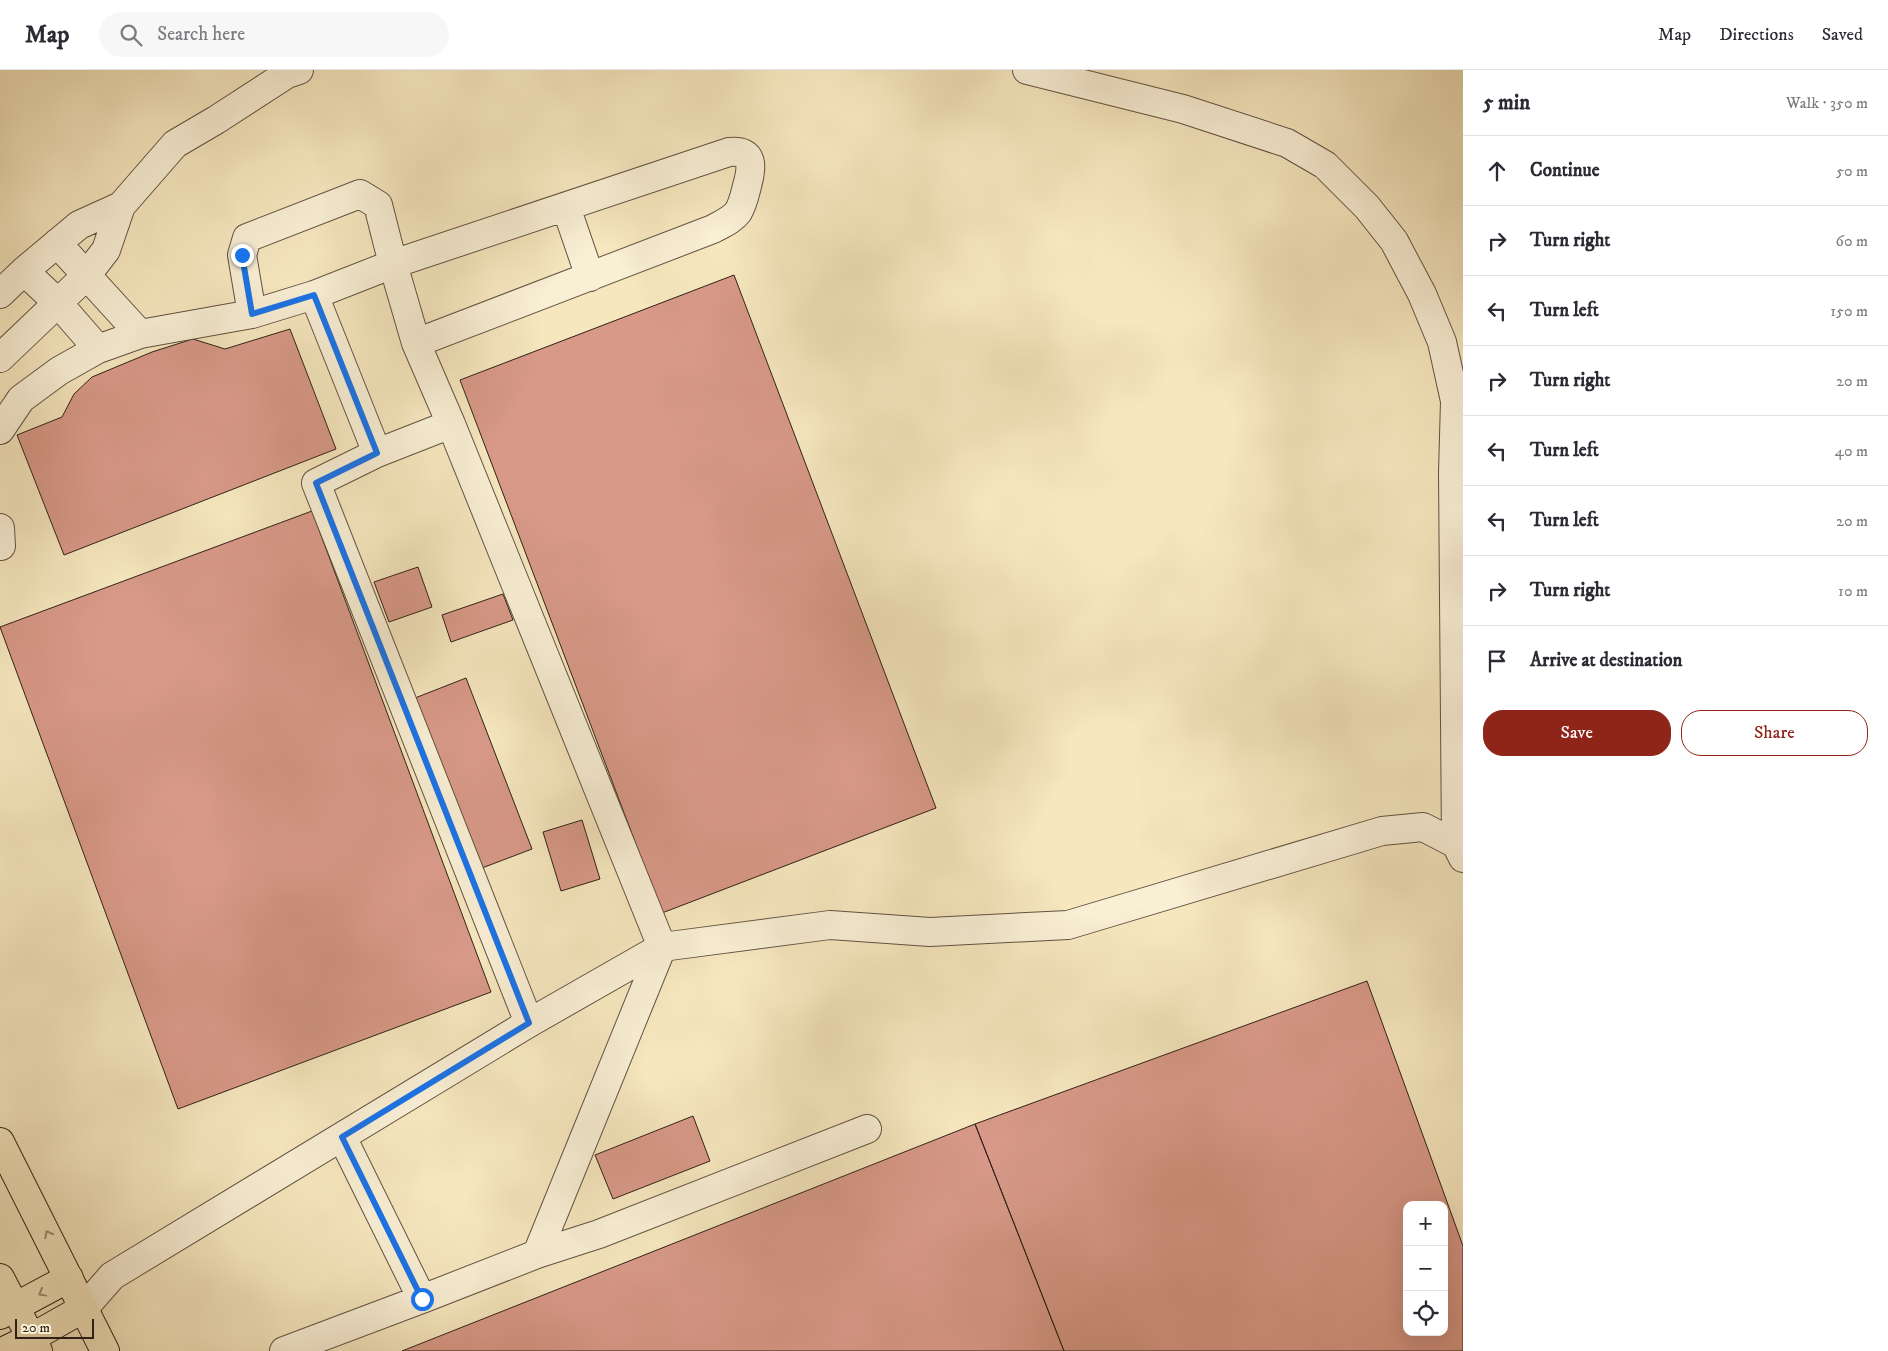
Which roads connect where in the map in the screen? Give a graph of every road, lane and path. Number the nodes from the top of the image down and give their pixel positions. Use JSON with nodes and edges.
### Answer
{"nodes":[{"id":1,"x":1028,"y":70,"type":"edge"},
{"id":2,"x":291,"y":71,"type":"edge"},
{"id":3,"x":121,"y":206,"type":"junction"},
{"id":4,"x":566,"y":207,"type":"junction"},
{"id":5,"x":57,"y":244,"type":"junction"},
{"id":6,"x":393,"y":264,"type":"junction"},
{"id":7,"x":24,"y":271,"type":"junction"},
{"id":8,"x":86,"y":276,"type":"junction"},
{"id":9,"x":590,"y":276,"type":"junction"},
{"id":10,"x":0,"y":294,"type":"edge"},
{"id":11,"x":314,"y":295,"type":"junction"},
{"id":12,"x":58,"y":302,"type":"junction"},
{"id":13,"x":252,"y":314,"type":"junction"},
{"id":14,"x":140,"y":334,"type":"junction"},
{"id":15,"x":416,"y":343,"type":"junction"},
{"id":16,"x":98,"y":349,"type":"junction"},
{"id":17,"x":0,"y":358,"type":"edge"},
{"id":18,"x":451,"y":424,"type":"junction"},
{"id":19,"x":0,"y":430,"type":"edge"},
{"id":20,"x":377,"y":453,"type":"junction"},
{"id":21,"x":1460,"y":851,"type":"edge"},
{"id":22,"x":662,"y":947,"type":"junction"},
{"id":23,"x":529,"y":1023,"type":"junction"},
{"id":24,"x":866,"y":1129,"type":"dead end"},
{"id":25,"x":342,"y":1137,"type":"junction"},
{"id":26,"x":0,"y":1142,"type":"edge"},
{"id":27,"x":537,"y":1254,"type":"junction"},
{"id":28,"x":112,"y":1276,"type":"junction"},
{"id":29,"x":0,"y":1278,"type":"edge"},
{"id":30,"x":69,"y":1278,"type":"junction"},
{"id":31,"x":422,"y":1299,"type":"junction"},
{"id":32,"x":84,"y":1308,"type":"junction"},
{"id":33,"x":8,"y":1312,"type":"edge"},
{"id":34,"x":34,"y":1344,"type":"edge"},
{"id":35,"x":4,"y":1351,"type":"edge"},
{"id":36,"x":105,"y":1351,"type":"edge"},
{"id":37,"x":284,"y":1351,"type":"edge"}],
"edges":[{"from":1,"to":21,"type":"lane"},
{"from":2,"to":3,"type":"lane"},
{"from":3,"to":5,"type":"lane"},
{"from":3,"to":8,"type":"lane"},
{"from":4,"to":6,"type":"lane"},
{"from":4,"to":9,"type":"lane"},
{"from":4,"to":9,"type":"lane"},
{"from":5,"to":7,"type":"lane"},
{"from":5,"to":8,"type":"lane"},
{"from":6,"to":11,"type":"lane"},
{"from":6,"to":13,"type":"lane"},
{"from":6,"to":15,"type":"lane"},
{"from":7,"to":10,"type":"lane"},
{"from":7,"to":12,"type":"lane"},
{"from":8,"to":12,"type":"lane"},
{"from":8,"to":14,"type":"lane"},
{"from":9,"to":15,"type":"lane"},
{"from":11,"to":13,"type":"lane"},
{"from":11,"to":20,"type":"lane"},
{"from":12,"to":16,"type":"lane"},
{"from":12,"to":17,"type":"lane"},
{"from":13,"to":14,"type":"lane"},
{"from":14,"to":16,"type":"lane"},
{"from":15,"to":18,"type":"lane"},
{"from":16,"to":19,"type":"lane"},
{"from":18,"to":20,"type":"lane"},
{"from":18,"to":22,"type":"lane"},
{"from":20,"to":23,"type":"lane"},
{"from":21,"to":22,"type":"lane"},
{"from":22,"to":23,"type":"lane"},
{"from":22,"to":27,"type":"lane"},
{"from":23,"to":25,"type":"lane"},
{"from":24,"to":27,"type":"lane"},
{"from":25,"to":28,"type":"lane"},
{"from":25,"to":31,"type":"lane"},
{"from":30,"to":26,"type":"main road","one_way":true},
{"from":27,"to":31,"type":"lane"},
{"from":28,"to":30,"type":"lane"},
{"from":28,"to":32,"type":"lane"},
{"from":29,"to":33,"type":"main road"},
{"from":30,"to":32,"type":"main road"},
{"from":30,"to":33,"type":"main road","one_way":true},
{"from":31,"to":37,"type":"lane"},
{"from":32,"to":34,"type":"main road"},
{"from":32,"to":36,"type":"main road"},
{"from":33,"to":34,"type":"main road"},
{"from":34,"to":35,"type":"main road"}]}
